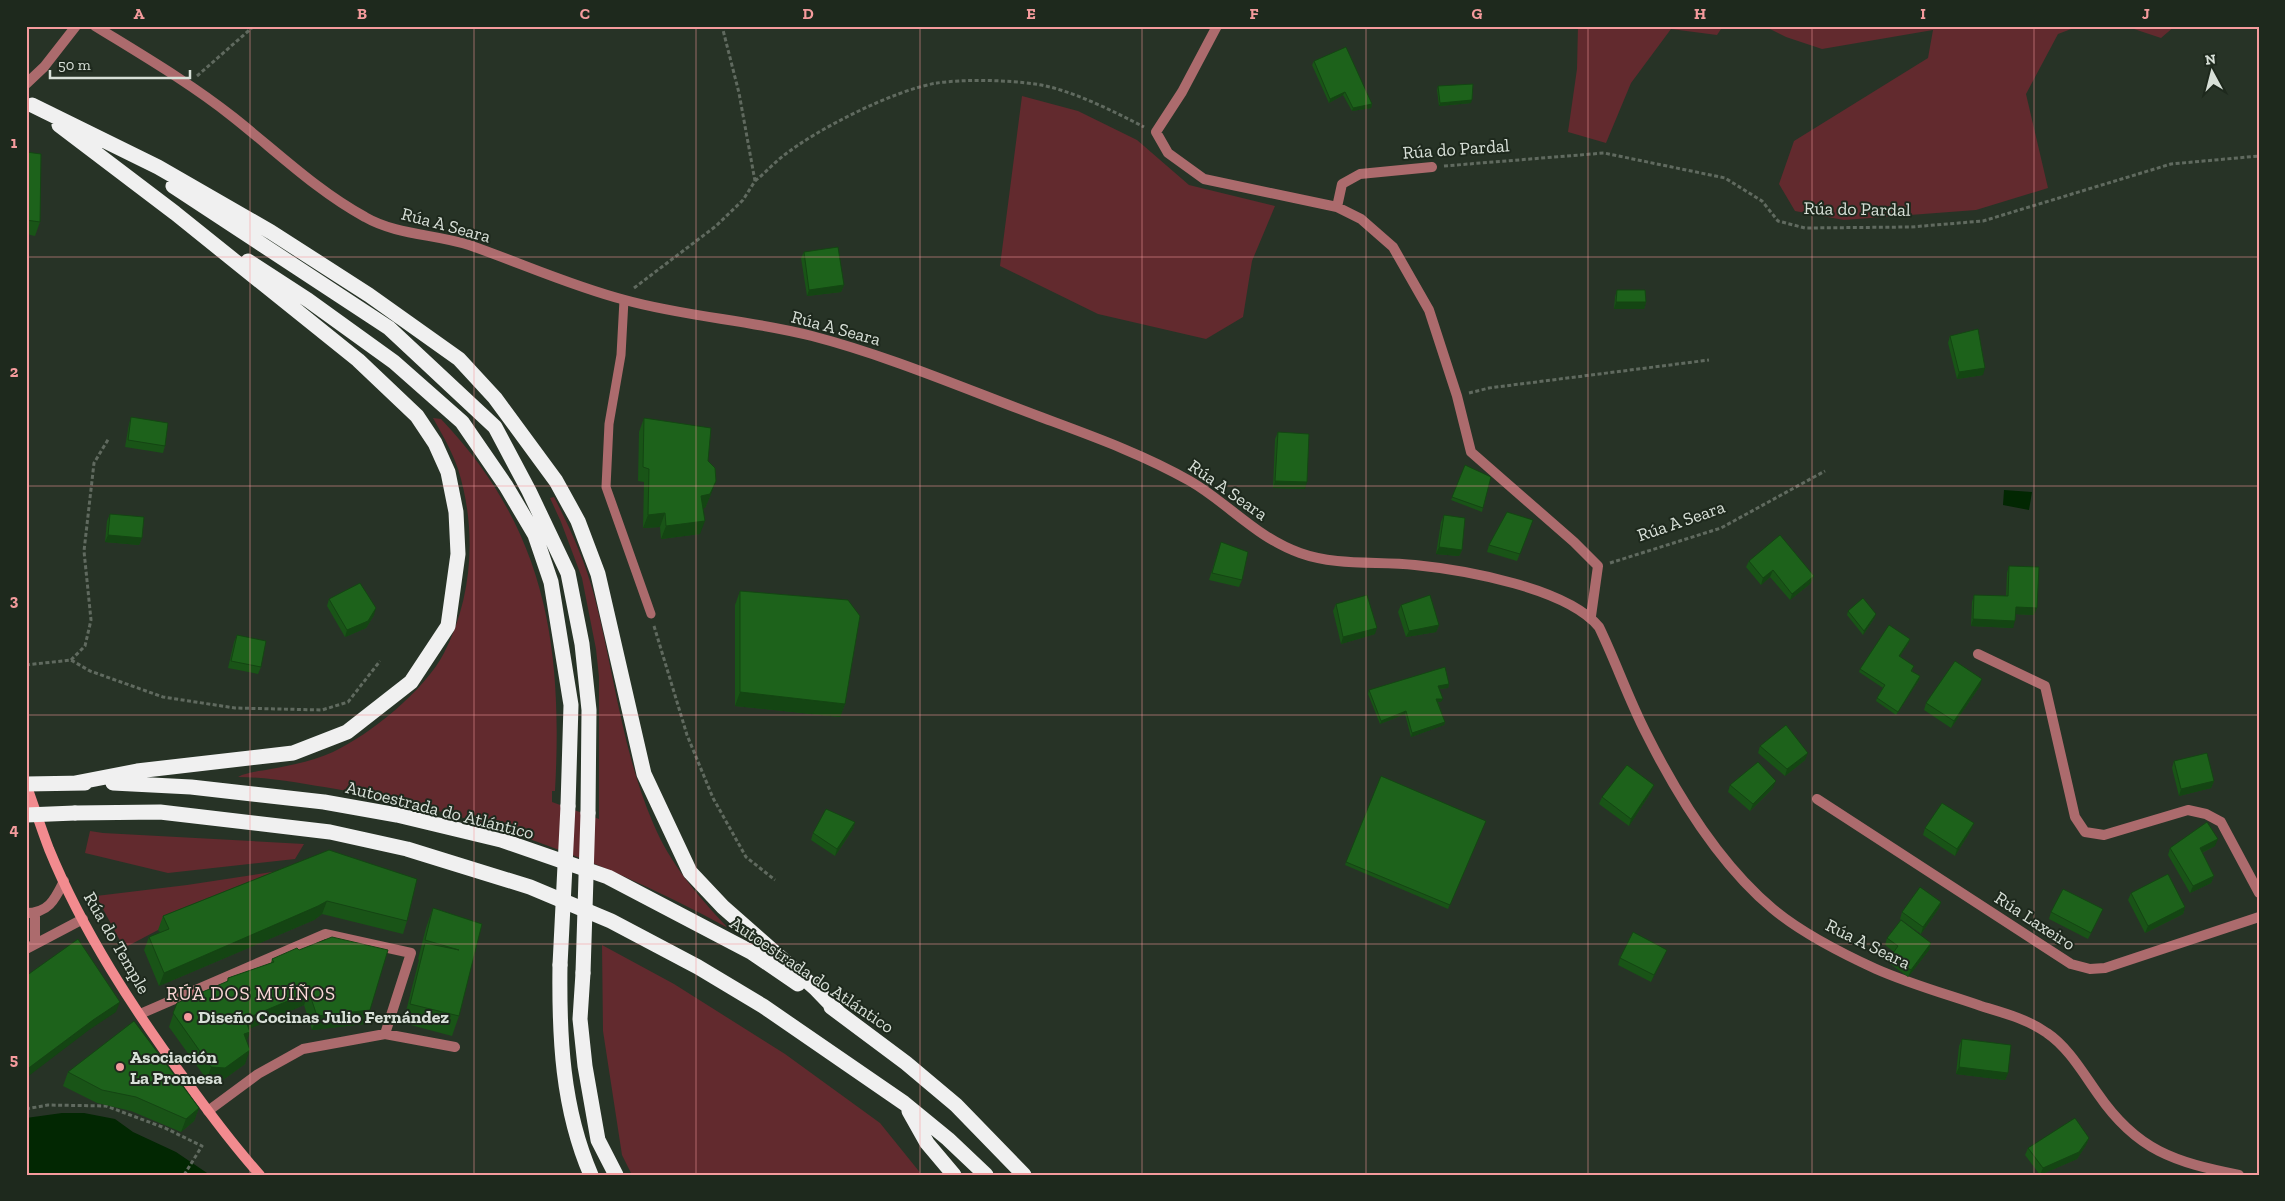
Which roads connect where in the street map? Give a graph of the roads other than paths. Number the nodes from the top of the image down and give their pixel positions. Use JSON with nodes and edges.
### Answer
{"nodes":[{"id":1,"x":76,"y":26,"type":"edge"},
{"id":2,"x":95,"y":26,"type":"edge"},
{"id":3,"x":1217,"y":26,"type":"edge"},
{"id":4,"x":26,"y":84,"type":"edge"},
{"id":5,"x":29,"y":103,"type":"edge"},
{"id":6,"x":100,"y":139,"type":"junction"},
{"id":7,"x":1432,"y":167,"type":"road end"},
{"id":8,"x":1337,"y":207,"type":"junction"},
{"id":9,"x":175,"y":213,"type":"junction"},
{"id":10,"x":624,"y":300,"type":"junction"},
{"id":11,"x":651,"y":614,"type":"road end"},
{"id":12,"x":1591,"y":616,"type":"junction"},
{"id":13,"x":1978,"y":654,"type":"dead end"},
{"id":14,"x":74,"y":783,"type":"junction"},
{"id":15,"x":26,"y":784,"type":"edge"},
{"id":16,"x":1817,"y":799,"type":"dead end"},
{"id":17,"x":26,"y":815,"type":"edge"},
{"id":18,"x":64,"y":881,"type":"junction"},
{"id":19,"x":2259,"y":893,"type":"edge"},
{"id":20,"x":30,"y":913,"type":"edge"},
{"id":21,"x":2259,"y":917,"type":"edge"},
{"id":22,"x":83,"y":919,"type":"junction"},
{"id":23,"x":35,"y":942,"type":"junction"},
{"id":24,"x":26,"y":949,"type":"edge"},
{"id":25,"x":839,"y":1013,"type":"junction"},
{"id":26,"x":140,"y":1014,"type":"junction"},
{"id":27,"x":385,"y":1034,"type":"junction"},
{"id":28,"x":455,"y":1047,"type":"dead end"},
{"id":29,"x":904,"y":1103,"type":"junction"},
{"id":30,"x":208,"y":1111,"type":"junction"},
{"id":31,"x":260,"y":1175,"type":"edge"},
{"id":32,"x":591,"y":1175,"type":"edge"},
{"id":33,"x":616,"y":1175,"type":"edge"},
{"id":34,"x":954,"y":1175,"type":"edge"},
{"id":35,"x":986,"y":1175,"type":"edge"},
{"id":36,"x":1024,"y":1175,"type":"edge"},
{"id":37,"x":2239,"y":1175,"type":"edge"}],
"edges":[{"from":1,"to":4,"type":"street"},
{"from":2,"to":10,"type":"street","name":"Rúa A Seara"},
{"from":3,"to":8,"type":"street"},
{"from":5,"to":6,"type":"highway"},
{"from":5,"to":9,"type":"highway"},
{"from":6,"to":25,"type":"highway"},
{"from":6,"to":33,"type":"highway","bridge":true},
{"from":7,"to":8,"type":"street","name":"Rúa do Pardal"},
{"from":8,"to":12,"type":"street"},
{"from":9,"to":14,"type":"highway"},
{"from":9,"to":32,"type":"highway","bridge":true},
{"from":10,"to":11,"type":"lane"},
{"from":10,"to":12,"type":"street","name":"Rúa A Seara"},
{"from":12,"to":37,"type":"street","name":"Rúa A Seara"},
{"from":13,"to":19,"type":"street"},
{"from":14,"to":15,"type":"highway"},
{"from":14,"to":25,"type":"highway","name":"Autoestrada do Atlántico"},
{"from":15,"to":18,"type":"main road","name":"Rúa do Temple"},
{"from":16,"to":21,"type":"street","name":"Rúa Laxeiro"},
{"from":17,"to":29,"type":"highway","bridge":true},
{"from":18,"to":20,"type":"street"},
{"from":18,"to":22,"type":"main road","name":"Rúa do Temple"},
{"from":20,"to":23,"type":"street"},
{"from":22,"to":23,"type":"street"},
{"from":22,"to":26,"type":"main road","name":"Rúa do Temple"},
{"from":23,"to":24,"type":"street"},
{"from":25,"to":36,"type":"highway","name":"Autoestrada do Atlántico"},
{"from":26,"to":27,"type":"street"},
{"from":26,"to":30,"type":"main road","name":"Rúa do Temple"},
{"from":27,"to":28,"type":"street"},
{"from":27,"to":30,"type":"street"},
{"from":29,"to":34,"type":"highway"},
{"from":29,"to":35,"type":"highway"},
{"from":30,"to":31,"type":"main road","name":"Rúa do Temple"}]}
